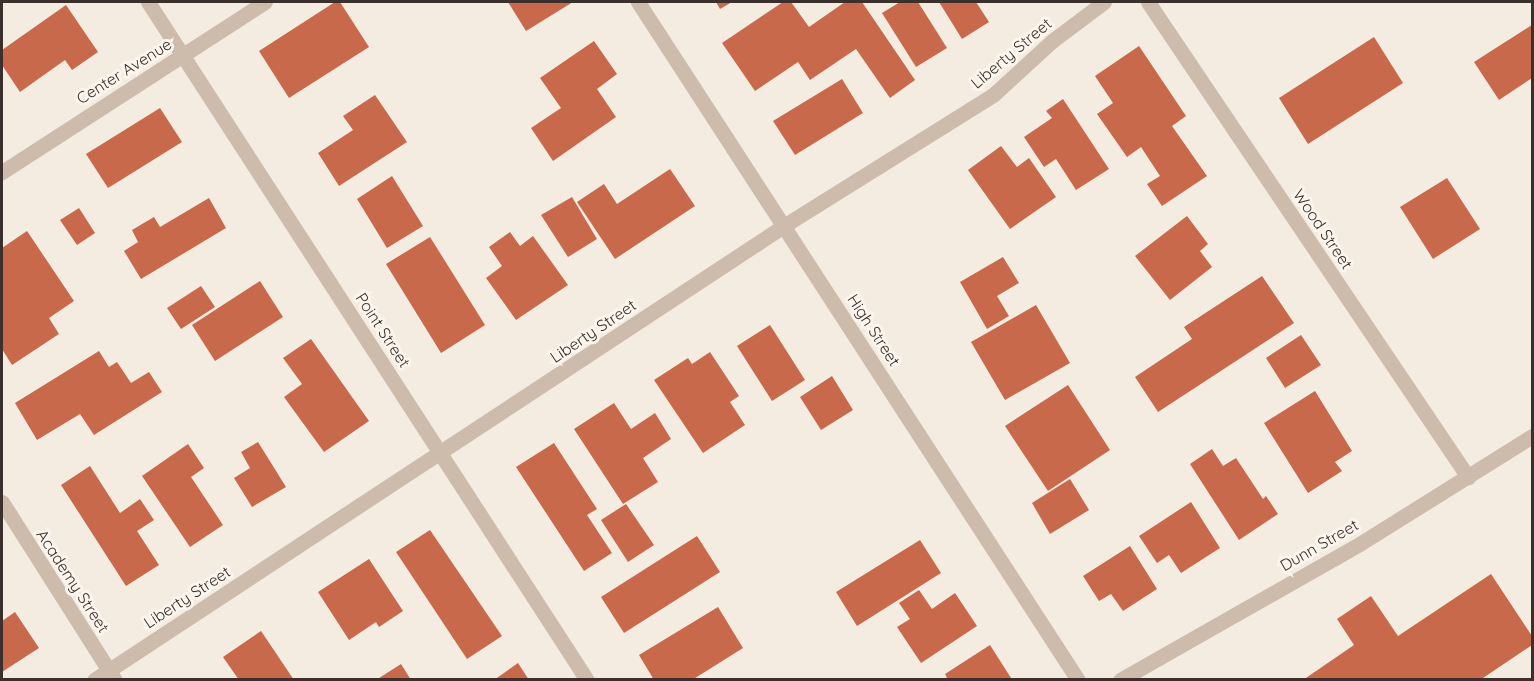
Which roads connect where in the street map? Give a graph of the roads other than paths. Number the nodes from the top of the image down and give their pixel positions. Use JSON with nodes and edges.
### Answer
{"nodes":[{"id":1,"x":147,"y":2,"type":"edge"},
{"id":2,"x":266,"y":2,"type":"edge"},
{"id":3,"x":638,"y":2,"type":"edge"},
{"id":4,"x":1104,"y":2,"type":"edge"},
{"id":5,"x":1148,"y":2,"type":"edge"},
{"id":6,"x":182,"y":55,"type":"junction"},
{"id":7,"x":2,"y":172,"type":"edge"},
{"id":8,"x":785,"y":225,"type":"junction"},
{"id":9,"x":1533,"y":436,"type":"edge"},
{"id":10,"x":442,"y":453,"type":"junction"},
{"id":11,"x":1468,"y":477,"type":"junction"},
{"id":12,"x":2,"y":502,"type":"edge"},
{"id":13,"x":112,"y":674,"type":"edge"},
{"id":14,"x":94,"y":680,"type":"edge"},
{"id":15,"x":587,"y":680,"type":"edge"},
{"id":16,"x":1078,"y":680,"type":"edge"},
{"id":17,"x":1120,"y":680,"type":"edge"}],
"edges":[{"from":1,"to":6,"type":"street","name":"Point Street"},
{"from":2,"to":6,"type":"street","name":"Center Avenue"},
{"from":3,"to":8,"type":"street","name":"High Street"},
{"from":4,"to":8,"type":"street","name":"Liberty Street"},
{"from":5,"to":11,"type":"street","name":"Wood Street"},
{"from":6,"to":7,"type":"street","name":"Center Avenue"},
{"from":6,"to":10,"type":"street","name":"Point Street"},
{"from":8,"to":10,"type":"street","name":"Liberty Street"},
{"from":8,"to":16,"type":"street","name":"High Street"},
{"from":9,"to":11,"type":"street","name":"Dunn Street"},
{"from":10,"to":13,"type":"street","name":"Liberty Street"},
{"from":10,"to":15,"type":"street","name":"Point Street"},
{"from":11,"to":17,"type":"street","name":"Dunn Street"},
{"from":12,"to":13,"type":"street","name":"Academy Street"},
{"from":13,"to":14,"type":"street","name":"Liberty Street"}]}
